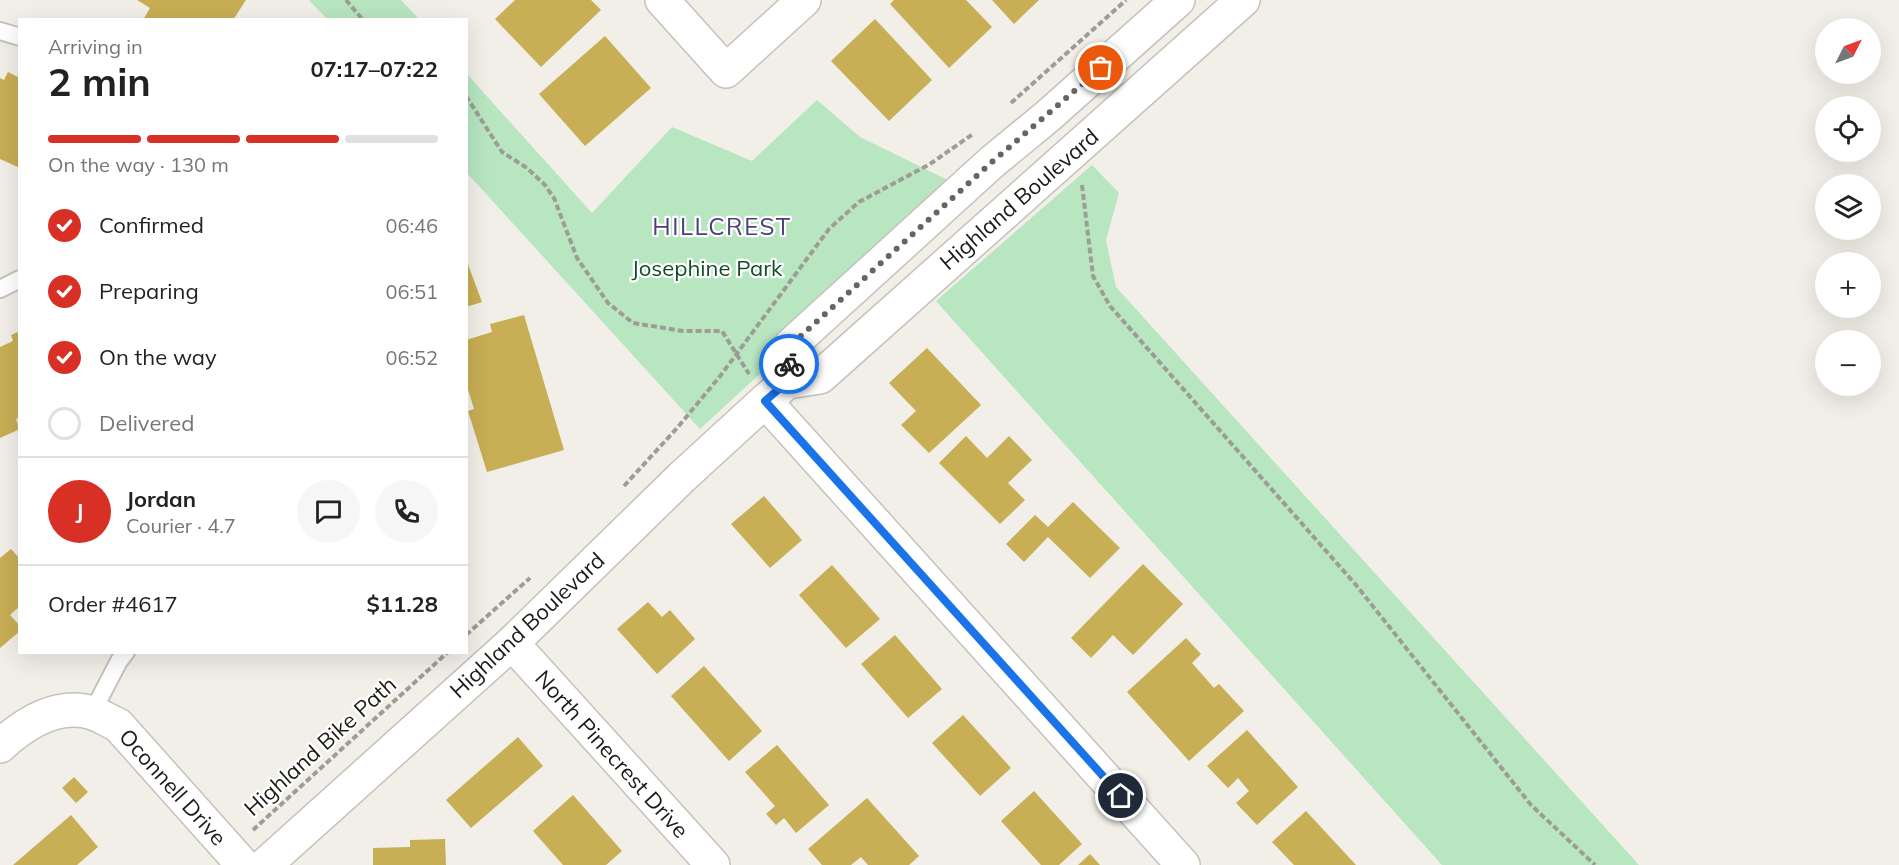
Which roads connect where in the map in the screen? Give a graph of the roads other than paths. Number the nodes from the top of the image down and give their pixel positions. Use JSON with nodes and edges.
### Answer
{"nodes":[{"id":1,"x":662,"y":0,"type":"edge"},
{"id":2,"x":804,"y":0,"type":"edge"},
{"id":3,"x":1178,"y":0,"type":"edge"},
{"id":4,"x":1243,"y":0,"type":"edge"},
{"id":5,"x":0,"y":31,"type":"edge"},
{"id":6,"x":18,"y":36,"type":"edge"},
{"id":7,"x":18,"y":280,"type":"edge"},
{"id":8,"x":0,"y":289,"type":"edge"},
{"id":9,"x":776,"y":392,"type":"junction"},
{"id":10,"x":512,"y":643,"type":"junction"},
{"id":11,"x":124,"y":654,"type":"edge"},
{"id":12,"x":92,"y":713,"type":"junction"},
{"id":13,"x":0,"y":746,"type":"edge"},
{"id":14,"x":237,"y":858,"type":"edge"},
{"id":15,"x":265,"y":865,"type":"edge"},
{"id":16,"x":712,"y":865,"type":"edge"},
{"id":17,"x":1183,"y":865,"type":"edge"}],
"edges":[{"from":1,"to":2,"type":"main road"},
{"from":3,"to":9,"type":"main road","name":"Highland Boulevard"},
{"from":4,"to":9,"type":"main road","name":"Highland Boulevard"},
{"from":5,"to":6,"type":"lane"},
{"from":7,"to":8,"type":"lane"},
{"from":9,"to":10,"type":"main road","name":"Highland Boulevard"},
{"from":9,"to":17,"type":"main road"},
{"from":10,"to":15,"type":"main road","name":"Highland Boulevard"},
{"from":10,"to":16,"type":"main road","name":"North Pinecrest Drive"},
{"from":11,"to":12,"type":"lane"},
{"from":12,"to":13,"type":"main road","name":"Oconnell Drive"},
{"from":12,"to":14,"type":"main road","name":"Oconnell Drive"}]}
